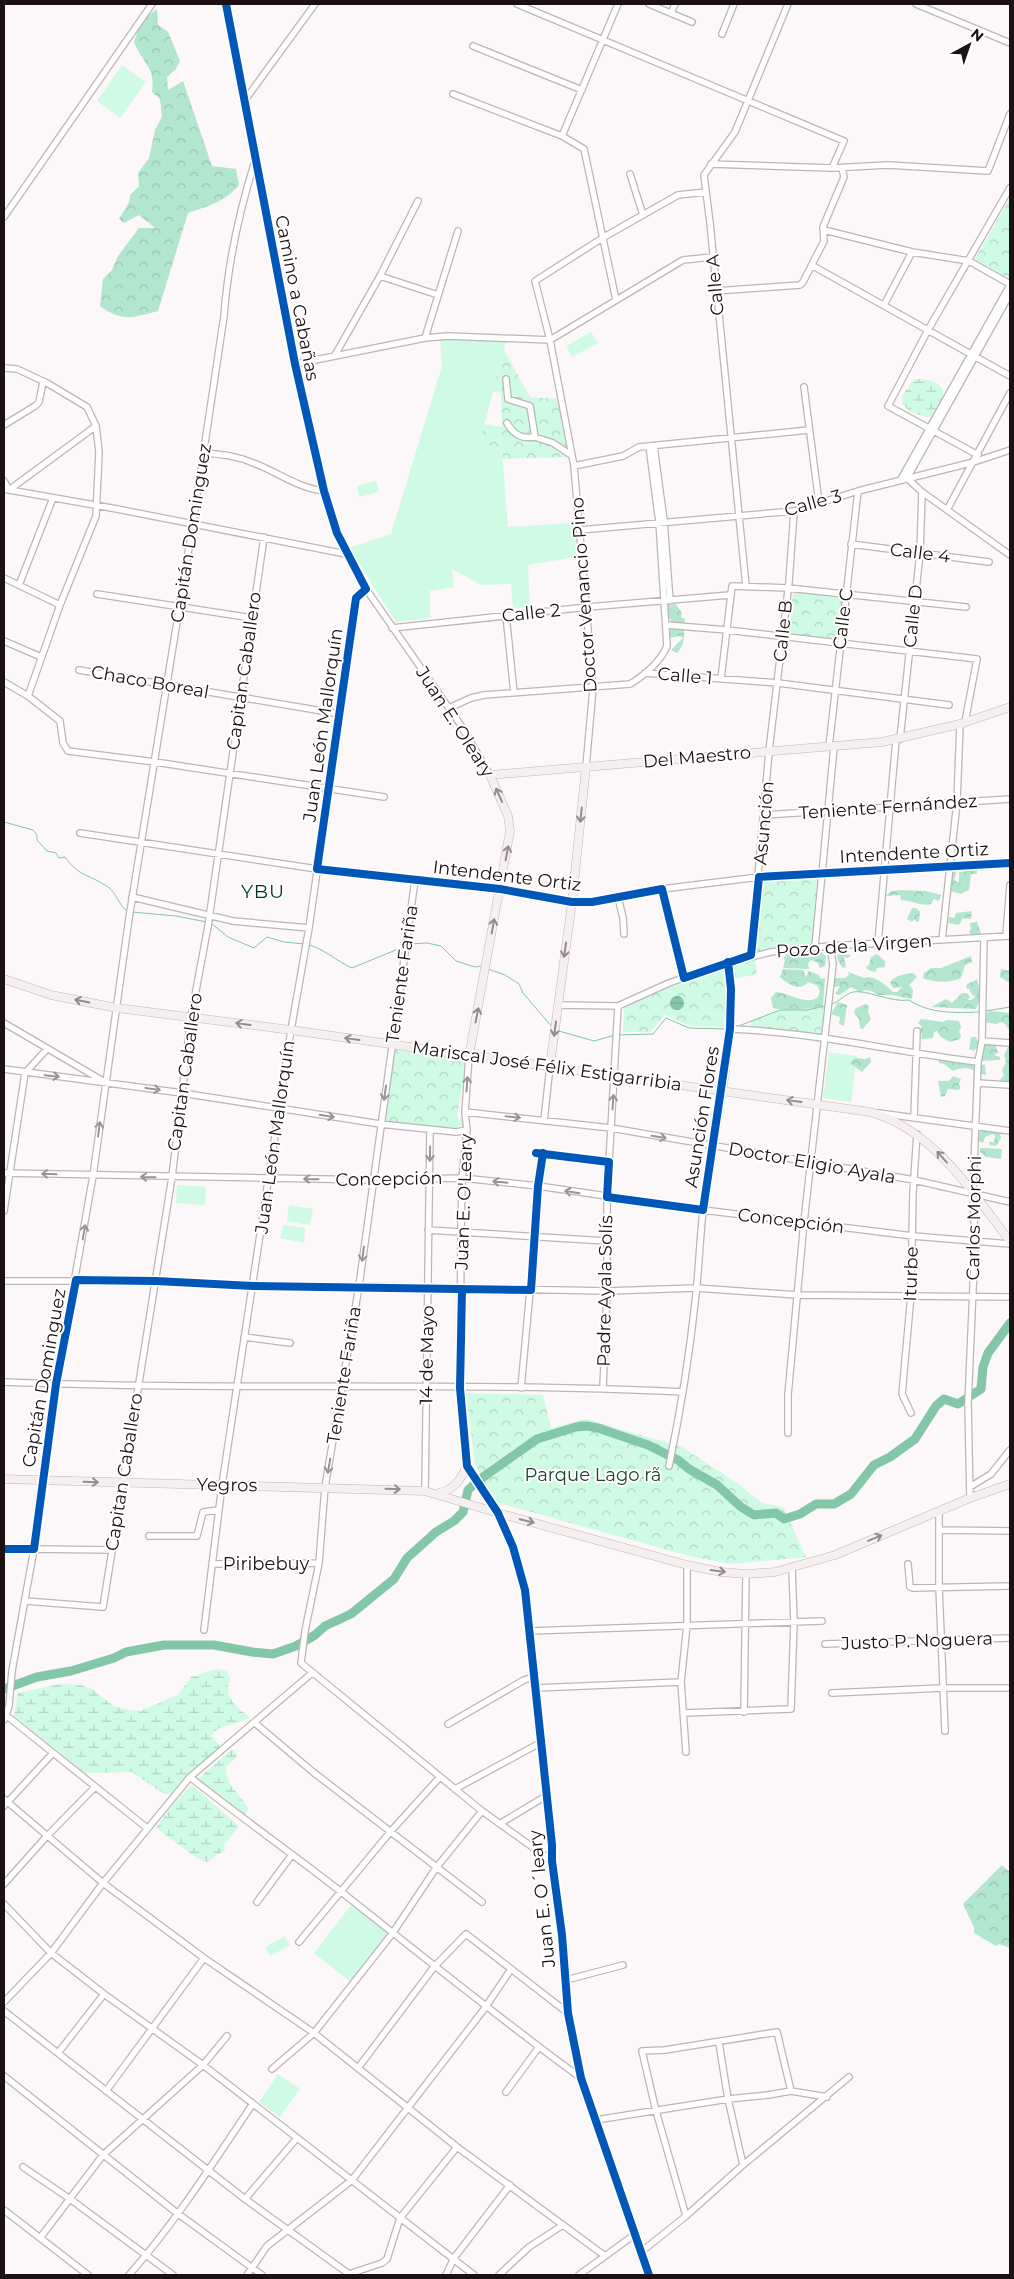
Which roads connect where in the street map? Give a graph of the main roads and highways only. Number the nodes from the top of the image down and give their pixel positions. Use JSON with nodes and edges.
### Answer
{"nodes":[{"id":1,"x":1010,"y":707,"type":"edge"},
{"id":2,"x":586,"y":767,"type":"junction"},
{"id":3,"x":490,"y":775,"type":"joint"},
{"id":4,"x":485,"y":973,"type":"joint"},
{"id":5,"x":4,"y":979,"type":"edge"},
{"id":6,"x":469,"y":1056,"type":"junction"},
{"id":7,"x":550,"y":1066,"type":"junction"},
{"id":8,"x":1010,"y":1241,"type":"edge"},
{"id":9,"x":467,"y":1466,"type":"road end"},
{"id":10,"x":4,"y":1479,"type":"edge"},
{"id":11,"x":42,"y":1481,"type":"junction"},
{"id":12,"x":1010,"y":1484,"type":"edge"},
{"id":13,"x":437,"y":1493,"type":"junction"},
{"id":14,"x":4,"y":1549,"type":"edge"}],
"edges":[{"from":1,"to":2,"type":"main road","name":"Del Maestro"},
{"from":2,"to":3,"type":"main road","name":"Del Maestro"},
{"from":2,"to":7,"type":"main road","name":"Doctor Venancio Pino","one_way":true},
{"from":4,"to":3,"type":"main road","name":"Juan E. Oleary","one_way":true},
{"from":6,"to":4,"type":"main road","name":"Juan E. O'Leary","one_way":true},
{"from":6,"to":5,"type":"main road","name":"Mariscal José Félix Estigarribia","one_way":true},
{"from":6,"to":7,"type":"main road","name":"Mariscal José Félix Estigarribia"},
{"from":8,"to":7,"type":"main road","name":"Mariscal José Félix Estigarribia","one_way":true},
{"from":9,"to":13,"type":"main road"},
{"from":10,"to":11,"type":"main road","name":"Yegros"},
{"from":11,"to":13,"type":"main road","name":"Yegros","one_way":true},
{"from":11,"to":14,"type":"main road"},
{"from":13,"to":12,"type":"main road","name":"Yegros","one_way":true}]}
